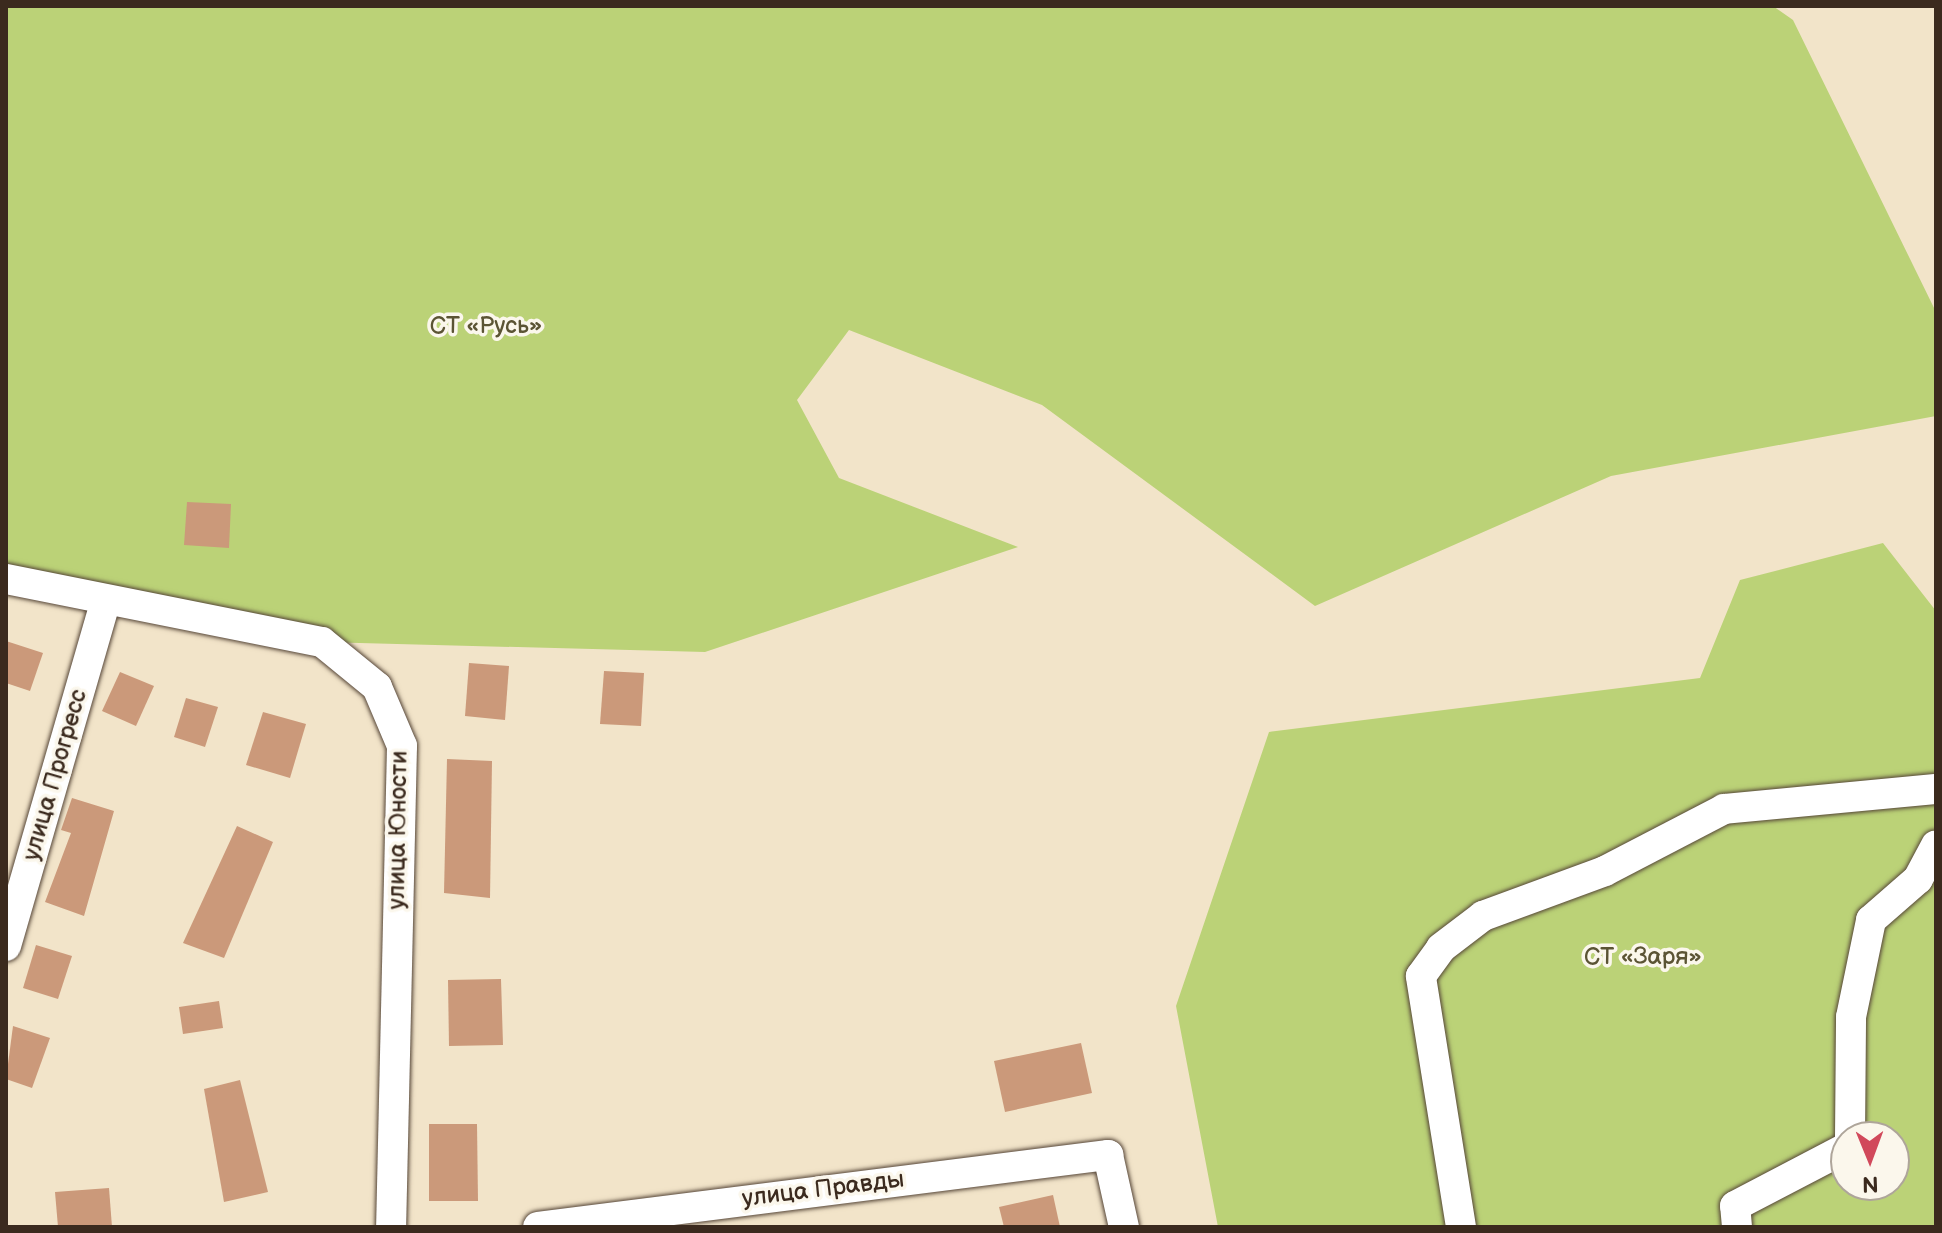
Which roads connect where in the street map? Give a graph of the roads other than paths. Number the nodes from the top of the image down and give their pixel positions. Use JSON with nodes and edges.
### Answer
{"nodes":[{"id":1,"x":6,"y":579,"type":"edge"},
{"id":2,"x":105,"y":603,"type":"junction"},
{"id":3,"x":1936,"y":789,"type":"edge"},
{"id":4,"x":1936,"y":845,"type":"edge"},
{"id":5,"x":6,"y":946,"type":"edge"},
{"id":6,"x":1850,"y":1121,"type":"edge"},
{"id":7,"x":1830,"y":1156,"type":"edge"},
{"id":8,"x":391,"y":1227,"type":"edge"},
{"id":9,"x":538,"y":1227,"type":"edge"},
{"id":10,"x":1124,"y":1227,"type":"edge"},
{"id":11,"x":1461,"y":1227,"type":"edge"},
{"id":12,"x":1737,"y":1227,"type":"edge"}],
"edges":[{"from":1,"to":2,"type":"street","name":"улица Юности"},
{"from":2,"to":5,"type":"street","name":"улица Прогресс"},
{"from":2,"to":8,"type":"street","name":"улица Юности"},
{"from":3,"to":11,"type":"street"},
{"from":4,"to":6,"type":"street"},
{"from":7,"to":12,"type":"street"},
{"from":9,"to":10,"type":"street","name":"улица Правды"}]}
